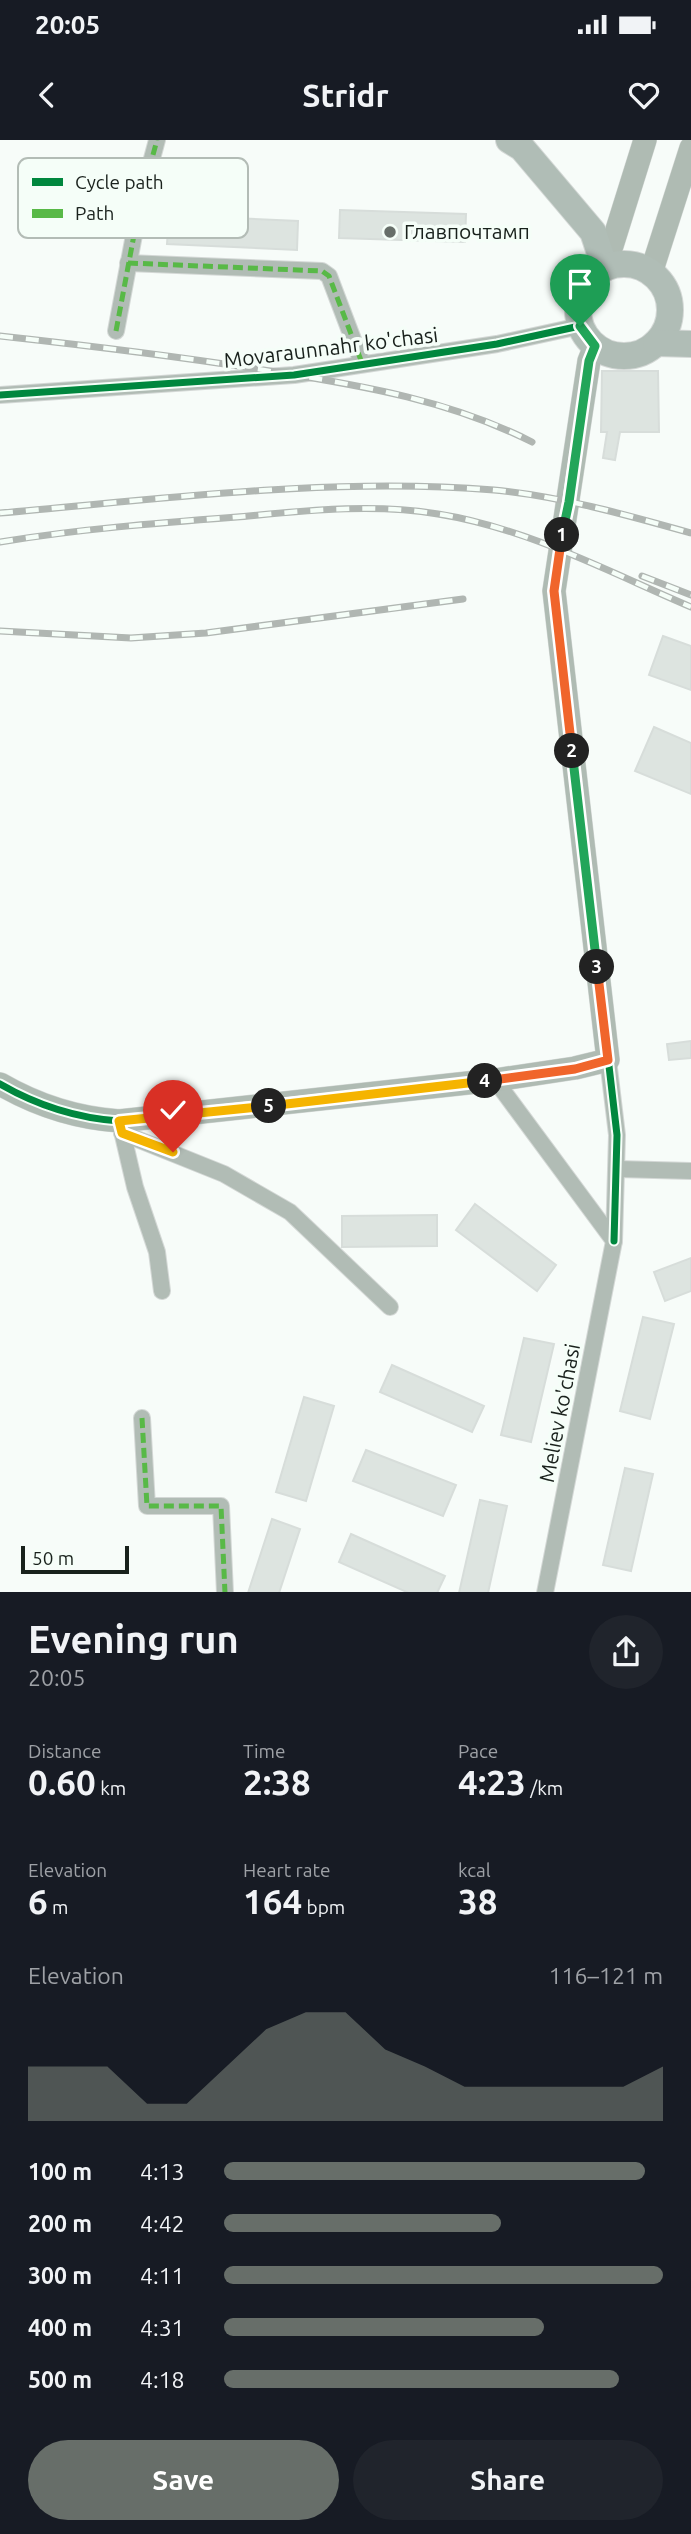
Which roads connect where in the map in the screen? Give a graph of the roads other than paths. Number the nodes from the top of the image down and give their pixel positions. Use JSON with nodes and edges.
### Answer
{"nodes":[{"id":1,"x":157,"y":140,"type":"edge"},
{"id":2,"x":509,"y":140,"type":"edge"},
{"id":3,"x":645,"y":140,"type":"edge"},
{"id":4,"x":691,"y":148,"type":"edge"},
{"id":5,"x":153,"y":158,"type":"edge"},
{"id":6,"x":134,"y":238,"type":"edge"},
{"id":7,"x":128,"y":263,"type":"junction"},
{"id":8,"x":605,"y":268,"type":"junction"},
{"id":9,"x":670,"y":290,"type":"edge"},
{"id":10,"x":116,"y":331,"type":"dead end"},
{"id":11,"x":588,"y":336,"type":"junction"},
{"id":12,"x":656,"y":342,"type":"junction"},
{"id":13,"x":691,"y":344,"type":"edge"},
{"id":14,"x":362,"y":363,"type":"junction"},
{"id":15,"x":0,"y":395,"type":"edge"},
{"id":16,"x":608,"y":1060,"type":"junction"},
{"id":17,"x":495,"y":1080,"type":"junction"},
{"id":18,"x":0,"y":1084,"type":"edge"},
{"id":19,"x":121,"y":1127,"type":"junction"},
{"id":20,"x":618,"y":1169,"type":"junction"},
{"id":21,"x":691,"y":1171,"type":"edge"},
{"id":22,"x":614,"y":1241,"type":"junction"},
{"id":23,"x":162,"y":1291,"type":"dead end"},
{"id":24,"x":390,"y":1307,"type":"dead end"},
{"id":25,"x":142,"y":1418,"type":"dead end"},
{"id":26,"x":225,"y":1592,"type":"edge"},
{"id":27,"x":545,"y":1592,"type":"edge"}],
"edges":[{"from":1,"to":5,"type":"street"},
{"from":2,"to":8,"type":"main road"},
{"from":3,"to":8,"type":"street"},
{"from":4,"to":9,"type":"street"},
{"from":6,"to":7,"type":"street"},
{"from":7,"to":10,"type":"street"},
{"from":7,"to":14,"type":"street"},
{"from":8,"to":9,"type":"main road"},
{"from":8,"to":11,"type":"main road"},
{"from":9,"to":12,"type":"main road"},
{"from":11,"to":12,"type":"main road"},
{"from":11,"to":14,"type":"street","name":"Movaraunnahr ko'chasi"},
{"from":11,"to":16,"type":"street"},
{"from":12,"to":13,"type":"main road"},
{"from":14,"to":15,"type":"street","name":"Movaraunnahr ko'chasi"},
{"from":16,"to":17,"type":"street"},
{"from":16,"to":20,"type":"street","name":"Meliev ko'chasi"},
{"from":17,"to":19,"type":"street"},
{"from":17,"to":22,"type":"street"},
{"from":18,"to":19,"type":"street"},
{"from":19,"to":23,"type":"street"},
{"from":19,"to":24,"type":"street"},
{"from":20,"to":21,"type":"street"},
{"from":20,"to":22,"type":"street","name":"Meliev ko'chasi"},
{"from":22,"to":27,"type":"street","name":"Meliev ko'chasi"},
{"from":25,"to":26,"type":"street"}]}
